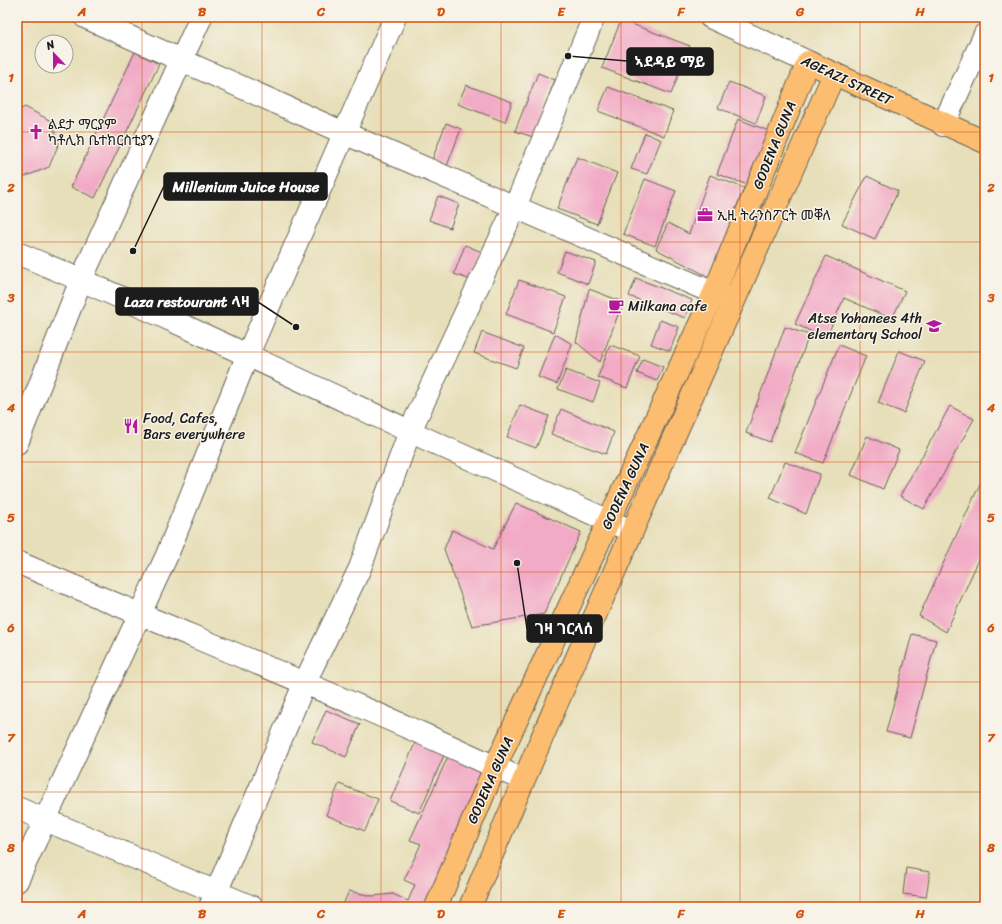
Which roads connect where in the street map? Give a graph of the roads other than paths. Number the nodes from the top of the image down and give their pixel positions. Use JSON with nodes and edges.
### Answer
{"nodes":[{"id":1,"x":85,"y":17,"type":"edge"},
{"id":2,"x":201,"y":17,"type":"edge"},
{"id":3,"x":395,"y":17,"type":"edge"},
{"id":4,"x":594,"y":17,"type":"edge"},
{"id":5,"x":710,"y":17,"type":"edge"},
{"id":6,"x":985,"y":34,"type":"edge"},
{"id":7,"x":183,"y":61,"type":"junction"},
{"id":8,"x":808,"y":62,"type":"junction"},
{"id":9,"x":834,"y":74,"type":"junction"},
{"id":10,"x":943,"y":125,"type":"junction"},
{"id":11,"x":344,"y":133,"type":"junction"},
{"id":12,"x":985,"y":142,"type":"edge"},
{"id":13,"x":515,"y":207,"type":"junction"},
{"id":14,"x":17,"y":253,"type":"edge"},
{"id":15,"x":81,"y":280,"type":"junction"},
{"id":16,"x":714,"y":293,"type":"junction"},
{"id":17,"x":735,"y":302,"type":"junction"},
{"id":18,"x":248,"y":354,"type":"junction"},
{"id":19,"x":410,"y":431,"type":"junction"},
{"id":20,"x":17,"y":444,"type":"edge"},
{"id":21,"x":609,"y":521,"type":"junction"},
{"id":22,"x":631,"y":531,"type":"junction"},
{"id":23,"x":17,"y":562,"type":"edge"},
{"id":24,"x":140,"y":615,"type":"junction"},
{"id":25,"x":305,"y":682,"type":"junction"},
{"id":26,"x":495,"y":767,"type":"junction"},
{"id":27,"x":523,"y":780,"type":"junction"},
{"id":28,"x":17,"y":808,"type":"edge"},
{"id":29,"x":44,"y":820,"type":"junction"},
{"id":30,"x":17,"y":881,"type":"edge"},
{"id":31,"x":214,"y":900,"type":"edge"},
{"id":32,"x":252,"y":907,"type":"edge"},
{"id":33,"x":436,"y":907,"type":"edge"},
{"id":34,"x":470,"y":907,"type":"edge"}],
"edges":[{"from":1,"to":7,"type":"street"},
{"from":2,"to":7,"type":"street"},
{"from":3,"to":11,"type":"street"},
{"from":4,"to":13,"type":"street"},
{"from":5,"to":8,"type":"street","name":"AGEAZI STREET"},
{"from":6,"to":10,"type":"street"},
{"from":7,"to":11,"type":"street"},
{"from":7,"to":15,"type":"street"},
{"from":8,"to":9,"type":"main road","name":"AGEAZI STREET"},
{"from":8,"to":16,"type":"main road","name":"GODENA GUNA"},
{"from":9,"to":10,"type":"main road","name":"AGEAZI STREET"},
{"from":9,"to":17,"type":"main road","name":"GODENA GUNA"},
{"from":10,"to":12,"type":"main road","name":"AGEAZI STREET"},
{"from":11,"to":13,"type":"street"},
{"from":11,"to":18,"type":"street"},
{"from":13,"to":16,"type":"street"},
{"from":13,"to":19,"type":"street"},
{"from":14,"to":15,"type":"street"},
{"from":15,"to":18,"type":"street"},
{"from":15,"to":20,"type":"street"},
{"from":16,"to":17,"type":"street"},
{"from":16,"to":21,"type":"main road","name":"GODENA GUNA"},
{"from":17,"to":22,"type":"main road","name":"GODENA GUNA"},
{"from":18,"to":19,"type":"street"},
{"from":18,"to":24,"type":"street"},
{"from":19,"to":21,"type":"street"},
{"from":19,"to":25,"type":"street"},
{"from":21,"to":22,"type":"street"},
{"from":21,"to":26,"type":"main road","name":"GODENA GUNA"},
{"from":22,"to":27,"type":"main road","name":"GODENA GUNA"},
{"from":23,"to":24,"type":"street"},
{"from":24,"to":25,"type":"street"},
{"from":24,"to":29,"type":"street"},
{"from":25,"to":26,"type":"street"},
{"from":25,"to":31,"type":"street"},
{"from":26,"to":27,"type":"street"},
{"from":26,"to":33,"type":"main road","name":"GODENA GUNA"},
{"from":27,"to":34,"type":"main road","name":"GODENA GUNA"},
{"from":28,"to":29,"type":"street"},
{"from":29,"to":30,"type":"street"},
{"from":29,"to":31,"type":"street"},
{"from":31,"to":32,"type":"street"}]}
